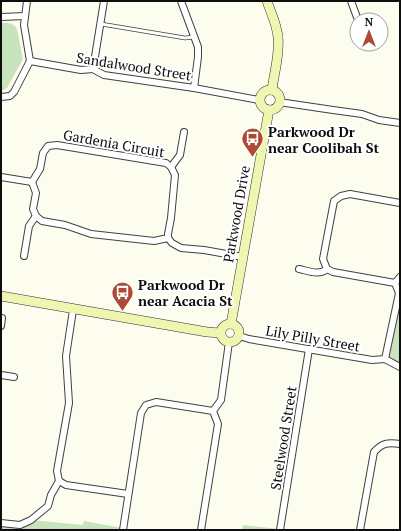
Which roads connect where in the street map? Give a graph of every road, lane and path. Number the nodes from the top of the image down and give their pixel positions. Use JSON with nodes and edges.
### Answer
{"nodes":[{"id":1,"x":27,"y":1,"type":"edge"},
{"id":2,"x":104,"y":1,"type":"edge"},
{"id":3,"x":181,"y":1,"type":"edge"},
{"id":4,"x":267,"y":1,"type":"edge"},
{"id":5,"x":351,"y":1,"type":"edge"},
{"id":6,"x":355,"y":12,"type":"edge"},
{"id":7,"x":25,"y":16,"type":"junction"},
{"id":8,"x":1,"y":17,"type":"edge"},
{"id":9,"x":100,"y":24,"type":"junction"},
{"id":10,"x":194,"y":37,"type":"junction"},
{"id":11,"x":30,"y":61,"type":"junction"},
{"id":12,"x":93,"y":69,"type":"junction"},
{"id":13,"x":194,"y":88,"type":"junction"},
{"id":14,"x":272,"y":90,"type":"junction"},
{"id":15,"x":1,"y":97,"type":"edge"},
{"id":16,"x":260,"y":100,"type":"junction"},
{"id":17,"x":279,"y":102,"type":"junction"},
{"id":18,"x":269,"y":110,"type":"junction"},
{"id":19,"x":400,"y":123,"type":"edge"},
{"id":20,"x":184,"y":132,"type":"dead end"},
{"id":21,"x":171,"y":167,"type":"junction"},
{"id":22,"x":1,"y":177,"type":"edge"},
{"id":23,"x":32,"y":182,"type":"junction"},
{"id":24,"x":400,"y":203,"type":"edge"},
{"id":25,"x":36,"y":216,"type":"junction"},
{"id":26,"x":168,"y":238,"type":"junction"},
{"id":27,"x":24,"y":256,"type":"dead end"},
{"id":28,"x":243,"y":257,"type":"junction"},
{"id":29,"x":327,"y":268,"type":"junction"},
{"id":30,"x":299,"y":269,"type":"dead end"},
{"id":31,"x":400,"y":277,"type":"edge"},
{"id":32,"x":395,"y":283,"type":"junction"},
{"id":33,"x":1,"y":296,"type":"edge"},
{"id":34,"x":73,"y":310,"type":"junction"},
{"id":35,"x":2,"y":318,"type":"dead end"},
{"id":36,"x":231,"y":324,"type":"junction"},
{"id":37,"x":1,"y":326,"type":"edge"},
{"id":38,"x":220,"y":333,"type":"junction"},
{"id":39,"x":239,"y":336,"type":"junction"},
{"id":40,"x":229,"y":342,"type":"junction"},
{"id":41,"x":309,"y":349,"type":"junction"},
{"id":42,"x":385,"y":359,"type":"junction"},
{"id":43,"x":400,"y":367,"type":"edge"},
{"id":44,"x":1,"y":375,"type":"edge"},
{"id":45,"x":14,"y":377,"type":"dead end"},
{"id":46,"x":213,"y":411,"type":"junction"},
{"id":47,"x":400,"y":444,"type":"edge"},
{"id":48,"x":59,"y":481,"type":"junction"},
{"id":49,"x":128,"y":494,"type":"junction"},
{"id":50,"x":1,"y":523,"type":"edge"},
{"id":51,"x":123,"y":530,"type":"edge"},
{"id":52,"x":201,"y":530,"type":"edge"},
{"id":53,"x":280,"y":530,"type":"edge"},
{"id":54,"x":360,"y":530,"type":"edge"}],
"edges":[{"from":1,"to":7,"type":"street"},
{"from":2,"to":9,"type":"street"},
{"from":3,"to":10,"type":"street"},
{"from":4,"to":14,"type":"street"},
{"from":5,"to":6,"type":"street"},
{"from":7,"to":8,"type":"street"},
{"from":7,"to":11,"type":"street"},
{"from":9,"to":10,"type":"lane"},
{"from":9,"to":12,"type":"street"},
{"from":10,"to":13,"type":"street"},
{"from":11,"to":12,"type":"street","name":"Sandalwood Street"},
{"from":11,"to":15,"type":"street"},
{"from":12,"to":13,"type":"street","name":"Sandalwood Street"},
{"from":13,"to":16,"type":"street","name":"Sandalwood Street"},
{"from":14,"to":16,"type":"street"},
{"from":14,"to":17,"type":"street"},
{"from":16,"to":18,"type":"street"},
{"from":17,"to":18,"type":"street"},
{"from":17,"to":19,"type":"street"},
{"from":18,"to":28,"type":"street","name":"Parkwood Drive"},
{"from":20,"to":21,"type":"street","name":"Gardenia Circuit"},
{"from":21,"to":23,"type":"street","name":"Gardenia Circuit"},
{"from":21,"to":26,"type":"street","name":"Gardenia Circuit"},
{"from":22,"to":23,"type":"street"},
{"from":23,"to":25,"type":"street"},
{"from":24,"to":29,"type":"street"},
{"from":25,"to":26,"type":"street"},
{"from":25,"to":27,"type":"street"},
{"from":26,"to":28,"type":"street"},
{"from":28,"to":36,"type":"street","name":"Parkwood Drive"},
{"from":29,"to":30,"type":"street"},
{"from":29,"to":32,"type":"street"},
{"from":31,"to":32,"type":"street"},
{"from":32,"to":42,"type":"street"},
{"from":33,"to":34,"type":"street"},
{"from":34,"to":38,"type":"street"},
{"from":34,"to":48,"type":"street"},
{"from":35,"to":37,"type":"street"},
{"from":36,"to":38,"type":"street"},
{"from":36,"to":39,"type":"street"},
{"from":38,"to":40,"type":"street"},
{"from":39,"to":40,"type":"street"},
{"from":39,"to":41,"type":"street","name":"Lily Pilly Street"},
{"from":40,"to":46,"type":"street"},
{"from":41,"to":42,"type":"street","name":"Lily Pilly Street"},
{"from":41,"to":53,"type":"street","name":"Steelwood Street"},
{"from":42,"to":43,"type":"street"},
{"from":44,"to":45,"type":"street"},
{"from":46,"to":49,"type":"street"},
{"from":46,"to":52,"type":"street"},
{"from":47,"to":54,"type":"street"},
{"from":48,"to":49,"type":"street"},
{"from":48,"to":50,"type":"street"},
{"from":49,"to":51,"type":"street"}]}
